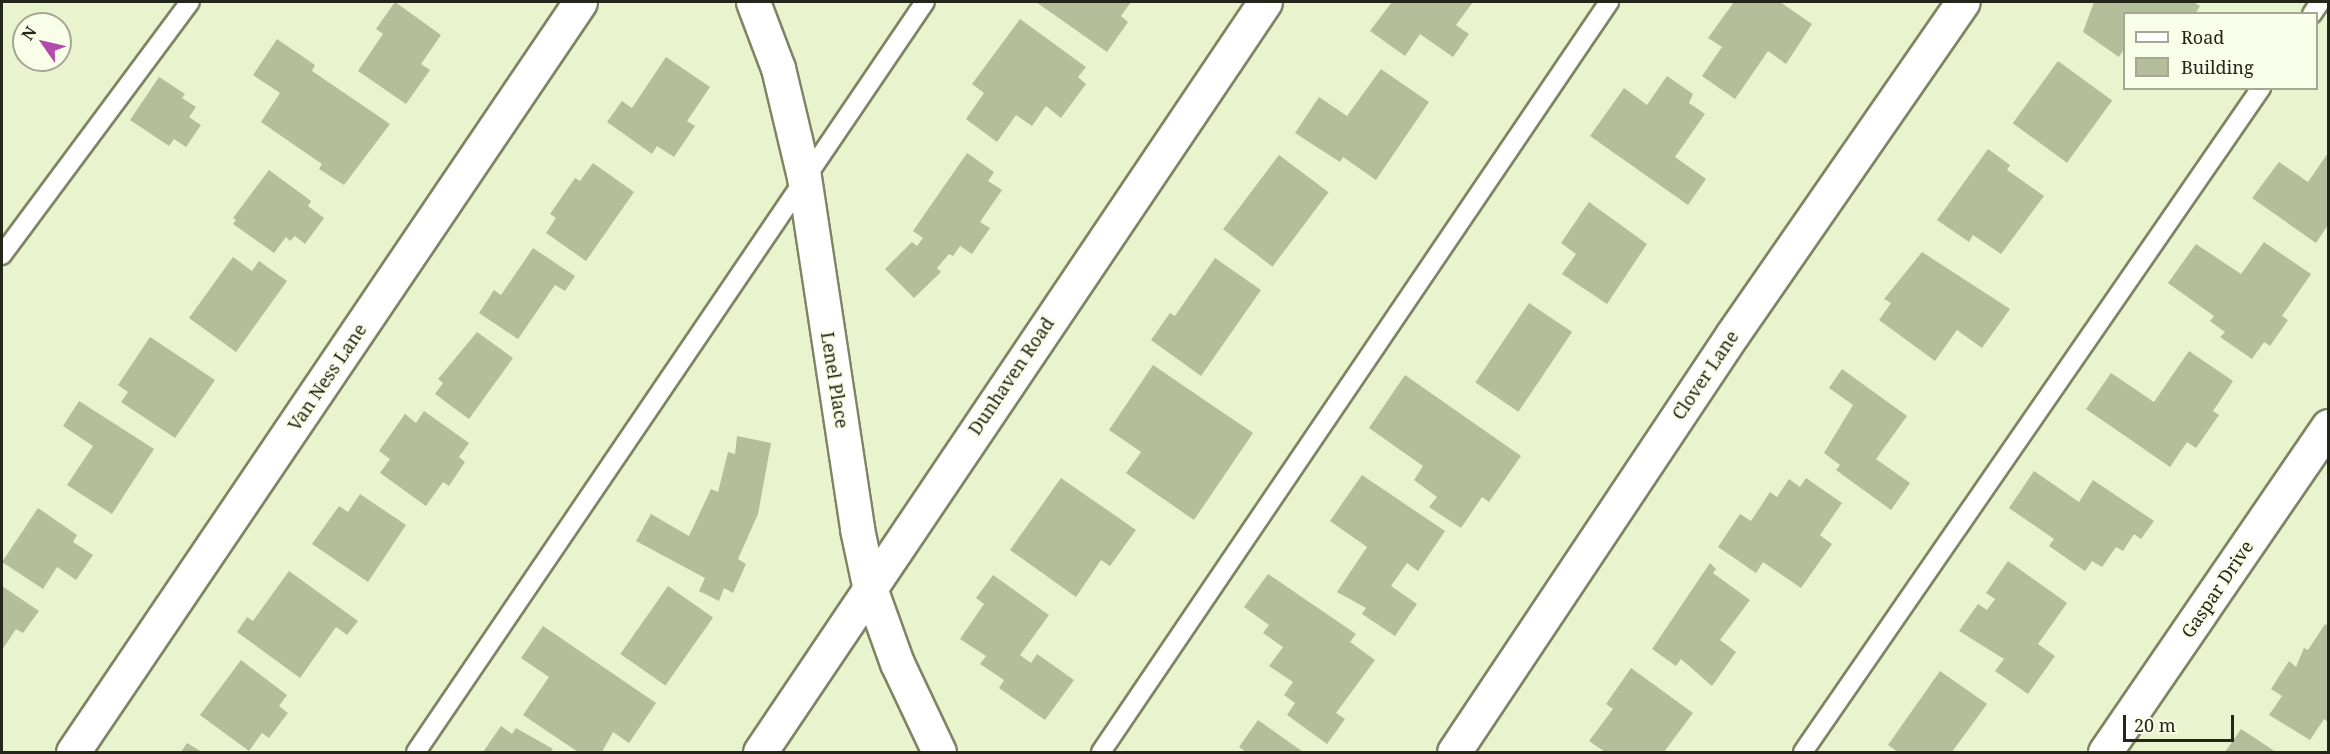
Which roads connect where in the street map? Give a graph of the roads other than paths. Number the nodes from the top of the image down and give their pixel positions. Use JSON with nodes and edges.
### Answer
{"nodes":[{"id":1,"x":190,"y":2,"type":"edge"},
{"id":2,"x":580,"y":2,"type":"edge"},
{"id":3,"x":753,"y":2,"type":"edge"},
{"id":4,"x":925,"y":2,"type":"edge"},
{"id":5,"x":1265,"y":2,"type":"edge"},
{"id":6,"x":1609,"y":2,"type":"edge"},
{"id":7,"x":1963,"y":2,"type":"edge"},
{"id":8,"x":2260,"y":90,"type":"edge"},
{"id":9,"x":804,"y":177,"type":"junction"},
{"id":10,"x":2,"y":255,"type":"edge"},
{"id":11,"x":2328,"y":426,"type":"edge"},
{"id":12,"x":869,"y":585,"type":"junction"},
{"id":13,"x":73,"y":753,"type":"edge"},
{"id":14,"x":416,"y":753,"type":"edge"},
{"id":15,"x":760,"y":753,"type":"edge"},
{"id":16,"x":939,"y":753,"type":"edge"},
{"id":17,"x":1101,"y":753,"type":"edge"},
{"id":18,"x":1454,"y":753,"type":"edge"},
{"id":19,"x":1803,"y":753,"type":"edge"},
{"id":20,"x":2105,"y":753,"type":"edge"}],
"edges":[{"from":1,"to":10,"type":"lane"},
{"from":2,"to":13,"type":"street","name":"Van Ness Lane"},
{"from":3,"to":9,"type":"street","name":"Lenel Place"},
{"from":4,"to":9,"type":"lane"},
{"from":5,"to":12,"type":"street","name":"Dunhaven Road"},
{"from":6,"to":17,"type":"lane"},
{"from":7,"to":18,"type":"street","name":"Clover Lane"},
{"from":8,"to":19,"type":"lane"},
{"from":9,"to":12,"type":"street","name":"Lenel Place"},
{"from":9,"to":14,"type":"lane"},
{"from":11,"to":20,"type":"street","name":"Gaspar Drive"},
{"from":12,"to":15,"type":"street","name":"Dunhaven Road"},
{"from":12,"to":16,"type":"street","name":"Lenel Place"}]}
